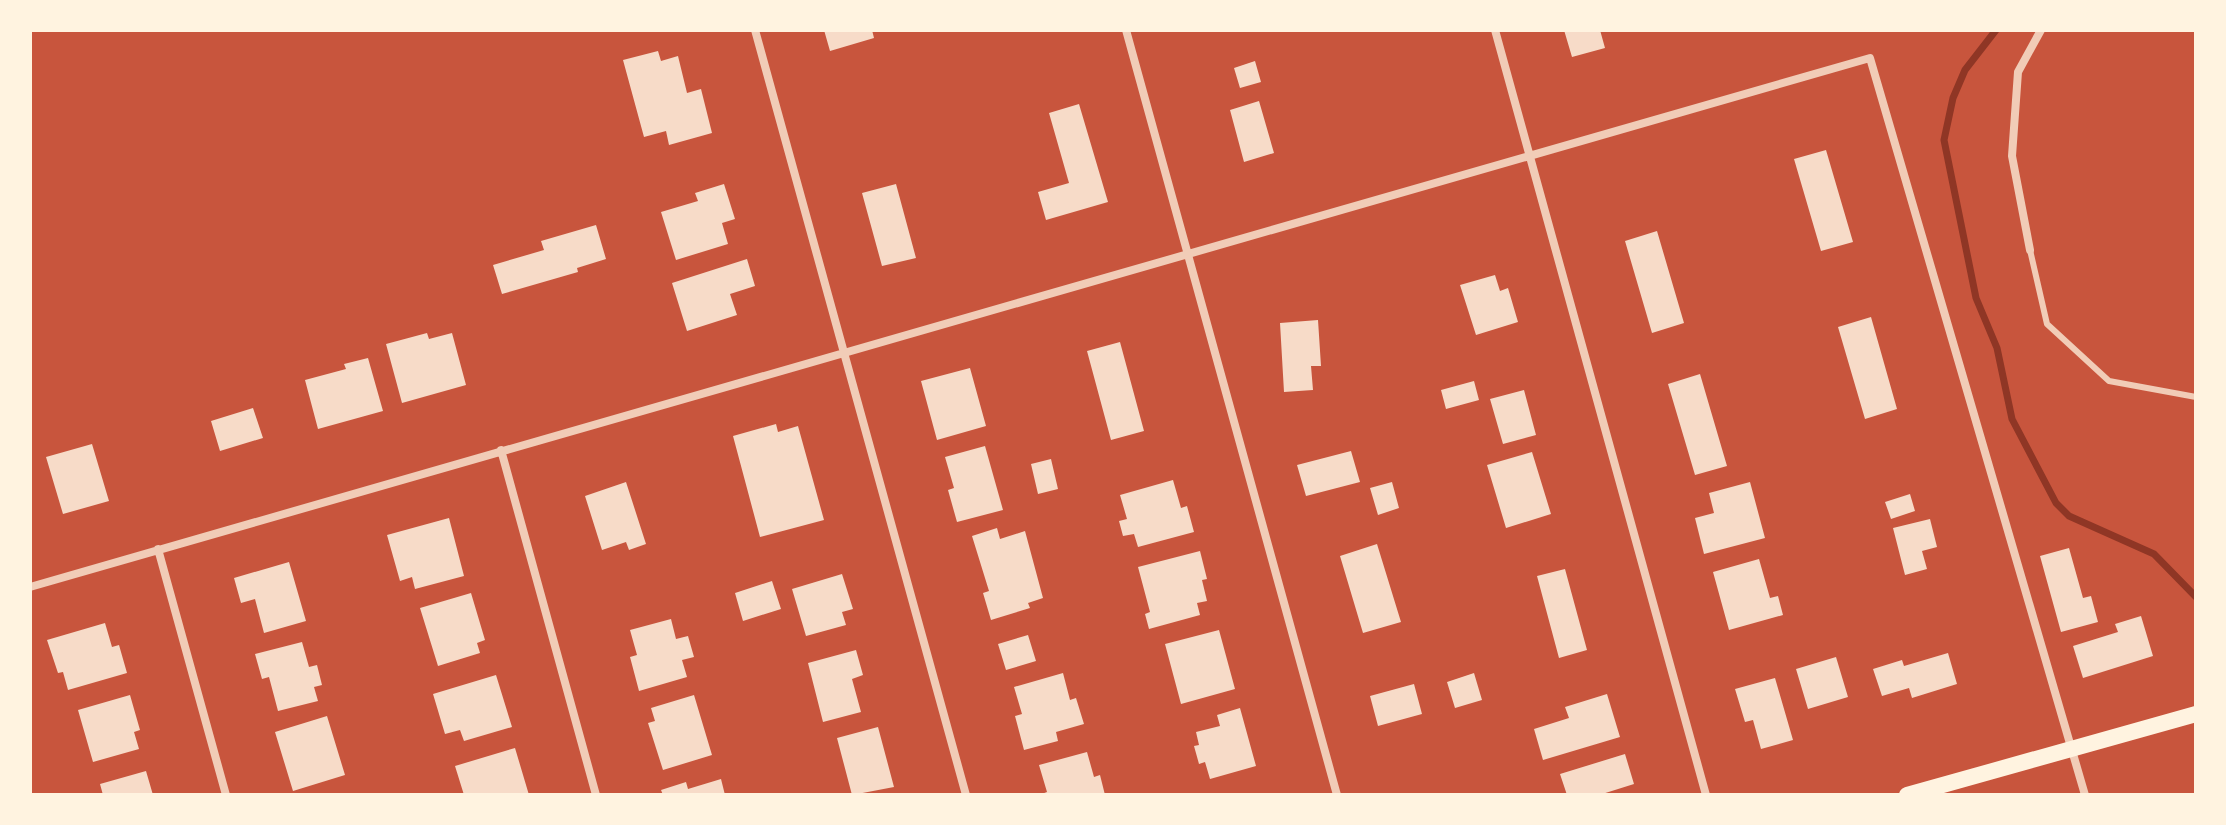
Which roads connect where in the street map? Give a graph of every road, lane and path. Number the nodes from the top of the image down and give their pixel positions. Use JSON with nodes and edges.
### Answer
{"nodes":[{"id":1,"x":755,"y":30,"type":"edge"},
{"id":2,"x":1126,"y":30,"type":"edge"},
{"id":3,"x":1495,"y":30,"type":"edge"},
{"id":4,"x":2041,"y":30,"type":"edge"},
{"id":5,"x":1530,"y":154,"type":"junction"},
{"id":6,"x":2030,"y":250,"type":"joint"},
{"id":7,"x":1189,"y":254,"type":"junction"},
{"id":8,"x":845,"y":353,"type":"junction"},
{"id":9,"x":2196,"y":397,"type":"edge"},
{"id":10,"x":501,"y":450,"type":"junction"},
{"id":11,"x":158,"y":549,"type":"junction"},
{"id":12,"x":30,"y":587,"type":"edge"},
{"id":13,"x":2196,"y":714,"type":"edge"},
{"id":14,"x":2071,"y":749,"type":"junction"},
{"id":15,"x":226,"y":795,"type":"edge"},
{"id":16,"x":596,"y":795,"type":"edge"},
{"id":17,"x":966,"y":795,"type":"edge"},
{"id":18,"x":1337,"y":795,"type":"edge"},
{"id":19,"x":1706,"y":795,"type":"edge"},
{"id":20,"x":1907,"y":795,"type":"edge"},
{"id":21,"x":2085,"y":795,"type":"edge"}],
"edges":[{"from":1,"to":8,"type":"street"},
{"from":2,"to":7,"type":"street"},
{"from":3,"to":5,"type":"street"},
{"from":4,"to":6,"type":"street"},
{"from":5,"to":7,"type":"street"},
{"from":5,"to":14,"type":"street"},
{"from":5,"to":19,"type":"street"},
{"from":6,"to":9,"type":"lane"},
{"from":7,"to":8,"type":"street"},
{"from":7,"to":18,"type":"street"},
{"from":8,"to":10,"type":"street"},
{"from":8,"to":17,"type":"street"},
{"from":10,"to":11,"type":"street"},
{"from":10,"to":16,"type":"street"},
{"from":11,"to":12,"type":"street"},
{"from":11,"to":15,"type":"street"},
{"from":13,"to":14,"type":"main road"},
{"from":14,"to":20,"type":"main road"},
{"from":14,"to":21,"type":"street"}]}
